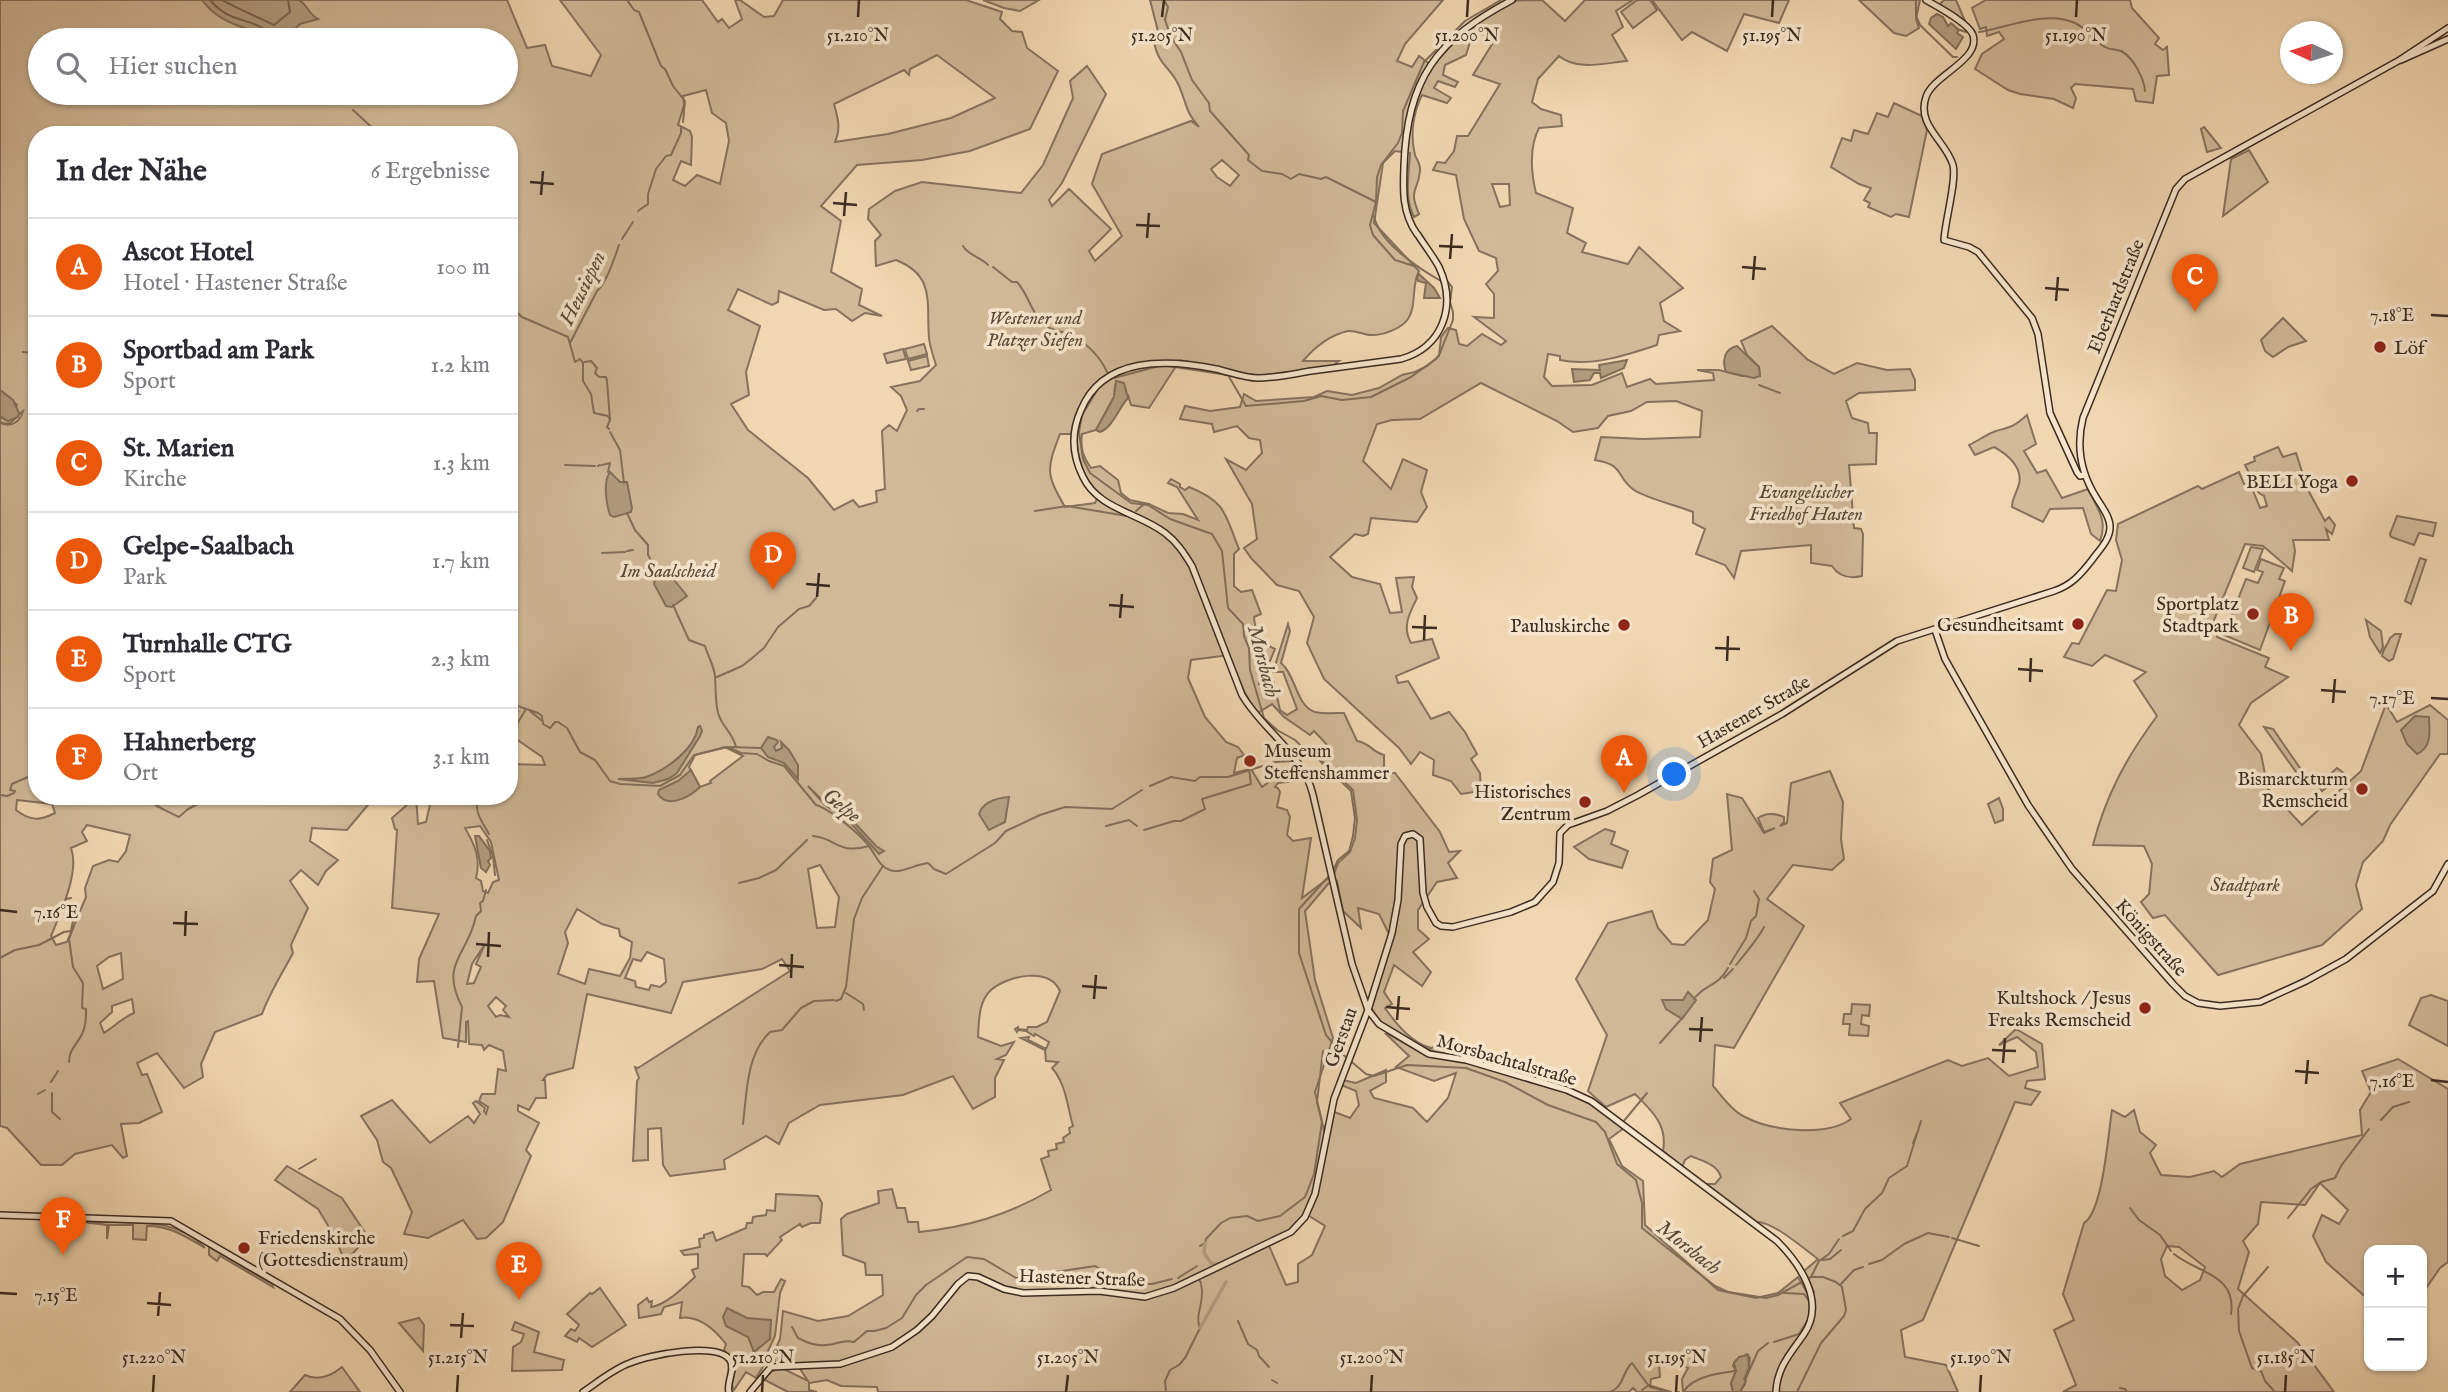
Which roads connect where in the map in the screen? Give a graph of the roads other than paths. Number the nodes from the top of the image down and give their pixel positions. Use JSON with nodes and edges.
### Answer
{"nodes":[{"id":1,"x":1512,"y":0,"type":"edge"},
{"id":2,"x":1926,"y":0,"type":"edge"},
{"id":3,"x":2448,"y":28,"type":"edge"},
{"id":4,"x":2447,"y":40,"type":"edge"},
{"id":5,"x":2398,"y":61,"type":"junction"},
{"id":6,"x":2085,"y":475,"type":"junction"},
{"id":7,"x":1935,"y":630,"type":"junction"},
{"id":8,"x":2448,"y":864,"type":"edge"},
{"id":9,"x":1396,"y":916,"type":"joint"},
{"id":10,"x":1367,"y":1010,"type":"junction"},
{"id":11,"x":1376,"y":1020,"type":"junction"},
{"id":12,"x":1363,"y":1023,"type":"junction"},
{"id":13,"x":1321,"y":1171,"type":"joint"},
{"id":14,"x":0,"y":1215,"type":"edge"},
{"id":15,"x":400,"y":1392,"type":"edge"},
{"id":16,"x":583,"y":1392,"type":"edge"},
{"id":17,"x":729,"y":1392,"type":"edge"},
{"id":18,"x":750,"y":1392,"type":"edge"},
{"id":19,"x":1776,"y":1392,"type":"edge"}],
"edges":[{"from":1,"to":10,"type":"main road","name":"Morsbachtalstraße"},
{"from":2,"to":6,"type":"main road"},
{"from":3,"to":5,"type":"main road"},
{"from":4,"to":5,"type":"main road"},
{"from":5,"to":6,"type":"main road","name":"Eberhardstraße"},
{"from":6,"to":7,"type":"main road","name":"Hastener Straße"},
{"from":7,"to":8,"type":"main road","name":"Königstraße"},
{"from":7,"to":9,"type":"main road","name":"Hastener Straße"},
{"from":9,"to":10,"type":"main road","name":"Gerstau"},
{"from":10,"to":11,"type":"main road","name":"Morsbachtalstraße"},
{"from":10,"to":12,"type":"main road","name":"Gerstau"},
{"from":11,"to":12,"type":"main road"},
{"from":11,"to":19,"type":"main road","name":"Morsbachtalstraße"},
{"from":12,"to":13,"type":"main road","name":"Gerstau"},
{"from":13,"to":18,"type":"main road","name":"Hastener Straße"},
{"from":14,"to":15,"type":"main road"},
{"from":16,"to":17,"type":"main road"}]}
